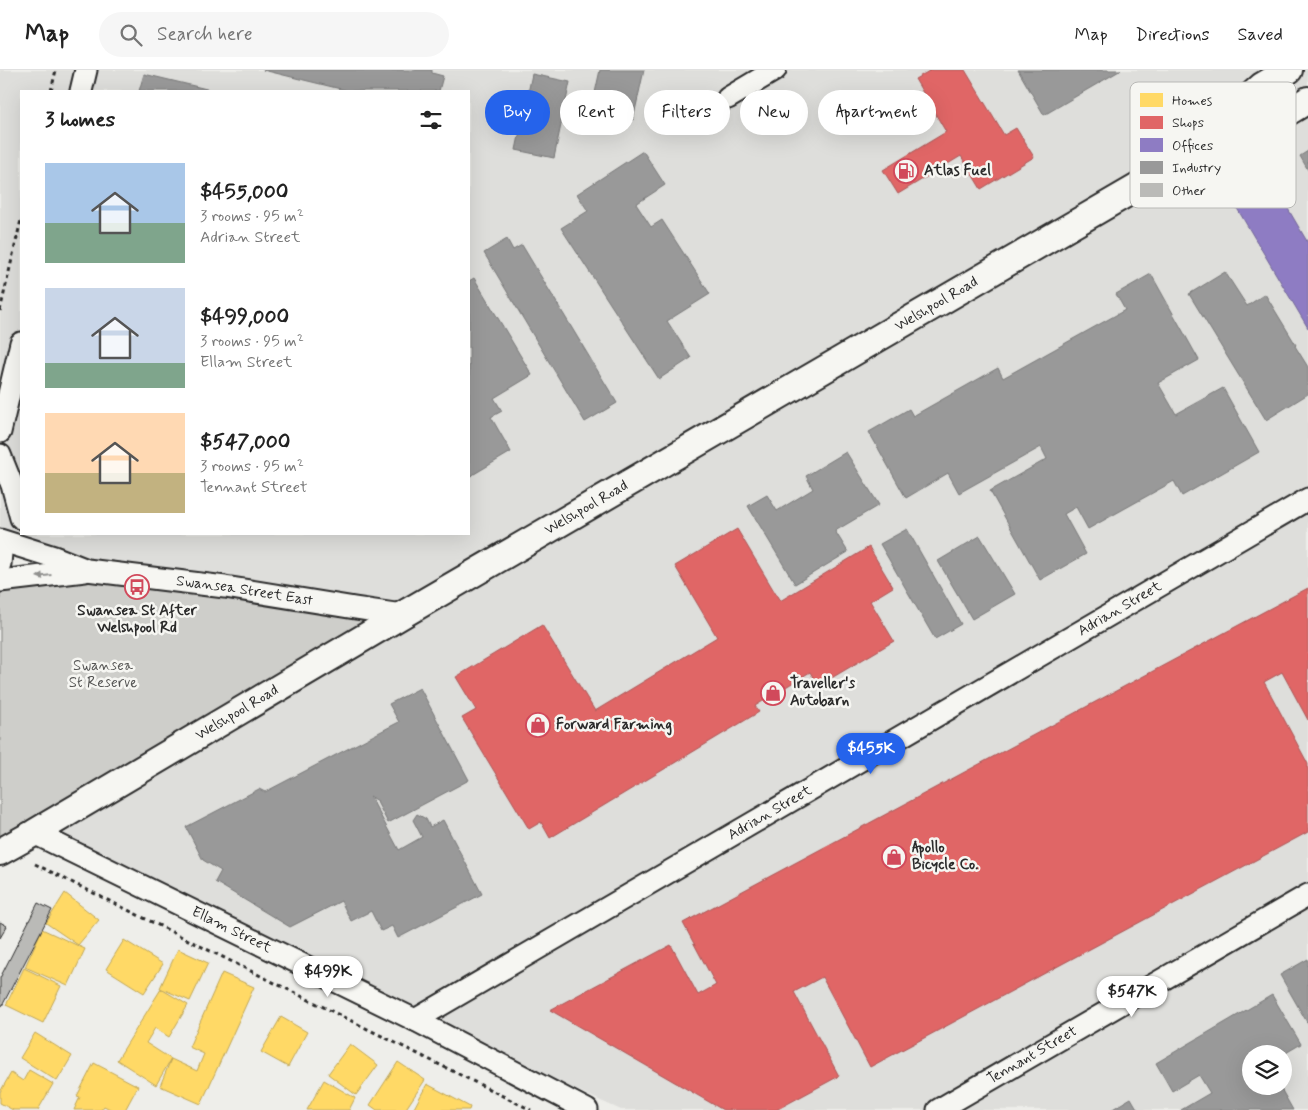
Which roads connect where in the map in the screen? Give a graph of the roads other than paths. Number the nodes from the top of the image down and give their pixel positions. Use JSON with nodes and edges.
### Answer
{"nodes":[{"id":1,"x":86,"y":70,"type":"edge"},
{"id":2,"x":774,"y":70,"type":"edge"},
{"id":3,"x":1289,"y":70,"type":"edge"},
{"id":4,"x":1269,"y":82,"type":"edge"},
{"id":5,"x":81,"y":90,"type":"edge"},
{"id":6,"x":730,"y":97,"type":"edge"},
{"id":7,"x":1308,"y":100,"type":"edge"},
{"id":8,"x":1296,"y":107,"type":"edge"},
{"id":9,"x":1130,"y":192,"type":"edge"},
{"id":10,"x":20,"y":347,"type":"edge"},
{"id":11,"x":0,"y":432,"type":"edge"},
{"id":12,"x":0,"y":455,"type":"edge"},
{"id":13,"x":1308,"y":499,"type":"edge"},
{"id":14,"x":20,"y":514,"type":"edge"},
{"id":15,"x":30,"y":535,"type":"edge"},
{"id":16,"x":0,"y":540,"type":"edge"},
{"id":17,"x":0,"y":545,"type":"edge"},
{"id":18,"x":46,"y":555,"type":"junction"},
{"id":19,"x":0,"y":564,"type":"edge"},
{"id":20,"x":87,"y":570,"type":"junction"},
{"id":21,"x":0,"y":581,"type":"edge"},
{"id":22,"x":402,"y":615,"type":"junction"},
{"id":23,"x":34,"y":833,"type":"junction"},
{"id":24,"x":0,"y":852,"type":"edge"},
{"id":25,"x":1308,"y":895,"type":"edge"},
{"id":26,"x":415,"y":1020,"type":"junction"},
{"id":27,"x":587,"y":1110,"type":"edge"},
{"id":28,"x":938,"y":1110,"type":"edge"}],
"edges":[{"from":1,"to":5,"type":"street"},
{"from":2,"to":6,"type":"street"},
{"from":3,"to":4,"type":"main road","name":"Welshpool Road"},
{"from":7,"to":8,"type":"main road","name":"Welshpool Road"},
{"from":9,"to":22,"type":"main road","name":"Welshpool Road"},
{"from":10,"to":11,"type":"street"},
{"from":12,"to":14,"type":"street"},
{"from":13,"to":26,"type":"street","name":"Adrian Street"},
{"from":15,"to":18,"type":"street"},
{"from":16,"to":18,"type":"street","name":"Swansea Street East"},
{"from":17,"to":19,"type":"street"},
{"from":18,"to":20,"type":"street","name":"Swansea Street East"},
{"from":20,"to":21,"type":"street","name":"Swansea Street East","one_way":true},
{"from":20,"to":22,"type":"street","name":"Swansea Street East"},
{"from":22,"to":23,"type":"main road","name":"Welshpool Road"},
{"from":23,"to":24,"type":"main road","name":"Welshpool Road"},
{"from":23,"to":26,"type":"street","name":"Ellam Street"},
{"from":25,"to":28,"type":"street","name":"Tennant Street"},
{"from":26,"to":27,"type":"street","name":"Ellam Street"}]}
